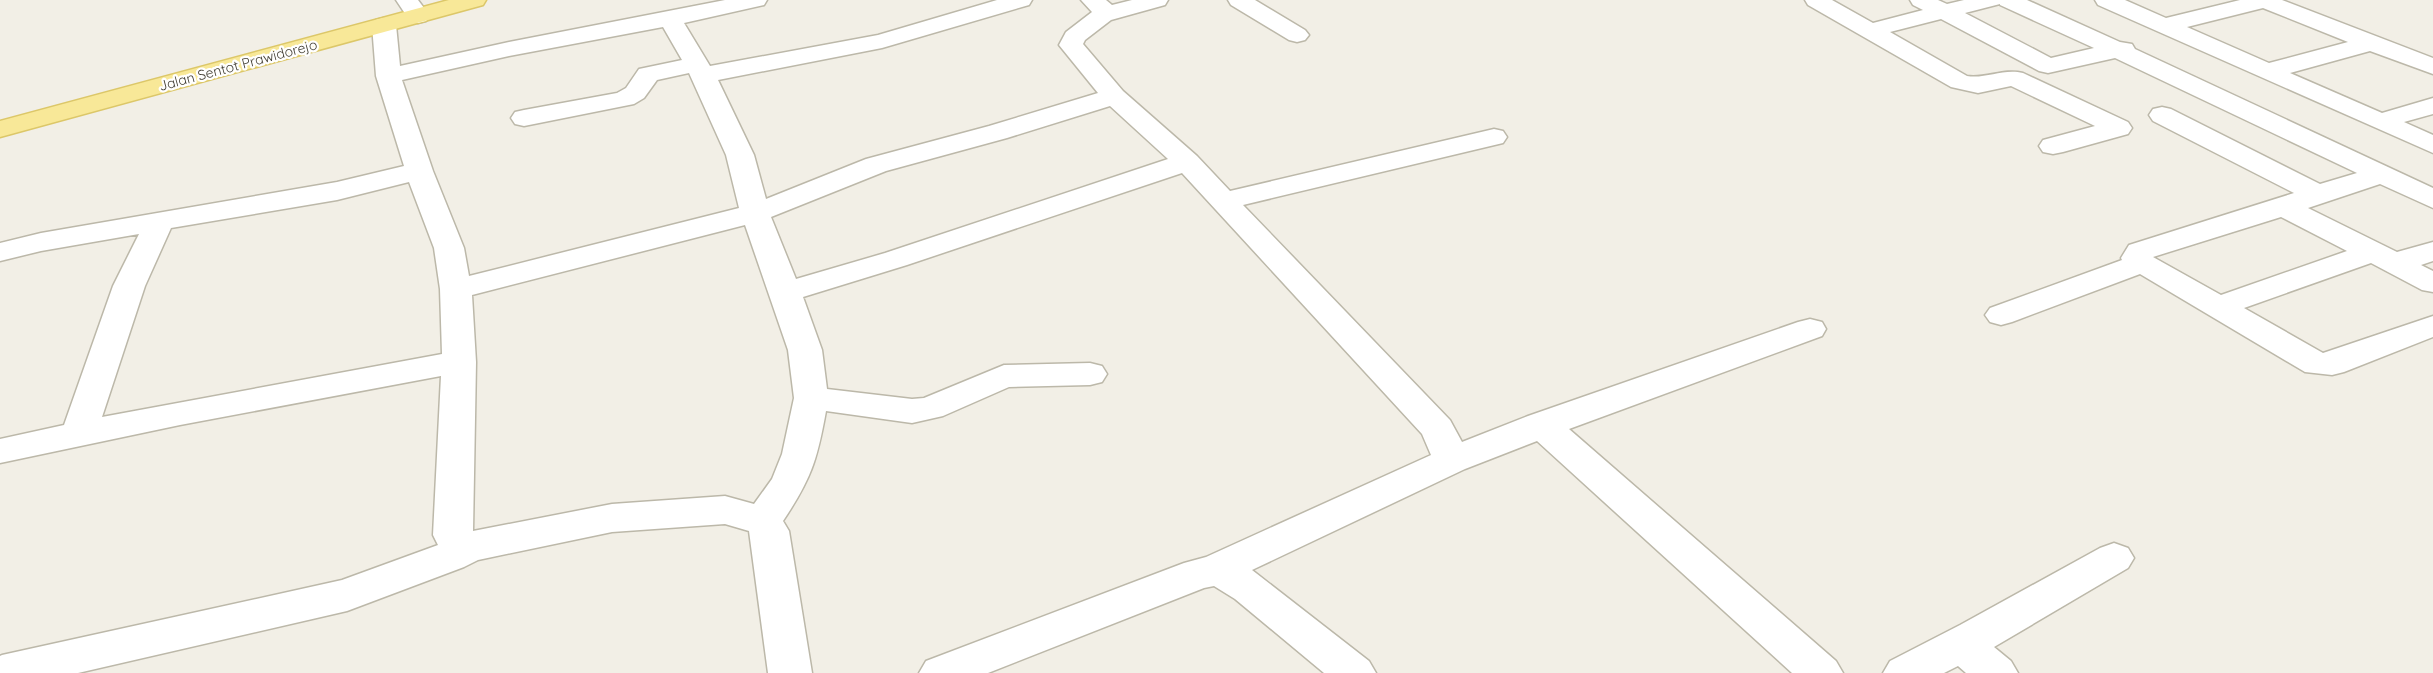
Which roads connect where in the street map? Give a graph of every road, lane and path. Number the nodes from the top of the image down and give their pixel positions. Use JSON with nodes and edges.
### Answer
{"nodes":[{"id":1,"x":475,"y":0,"type":"edge"},
{"id":2,"x":756,"y":0,"type":"edge"},
{"id":3,"x":1021,"y":0,"type":"edge"},
{"id":4,"x":1157,"y":0,"type":"edge"},
{"id":5,"x":1239,"y":0,"type":"edge"},
{"id":6,"x":1816,"y":0,"type":"edge"},
{"id":7,"x":1921,"y":0,"type":"edge"},
{"id":8,"x":1991,"y":0,"type":"edge"},
{"id":9,"x":2008,"y":0,"type":"edge"},
{"id":10,"x":2106,"y":0,"type":"edge"},
{"id":11,"x":2263,"y":0,"type":"edge"},
{"id":12,"x":1097,"y":7,"type":"edge"},
{"id":13,"x":412,"y":8,"type":"edge"},
{"id":14,"x":1943,"y":11,"type":"junction"},
{"id":15,"x":670,"y":19,"type":"junction"},
{"id":16,"x":384,"y":26,"type":"junction"},
{"id":17,"x":1871,"y":30,"type":"junction"},
{"id":18,"x":2172,"y":30,"type":"junction"},
{"id":19,"x":1297,"y":35,"type":"dead end"},
{"id":20,"x":2372,"y":43,"type":"junction"},
{"id":21,"x":2116,"y":51,"type":"junction"},
{"id":22,"x":2048,"y":66,"type":"junction"},
{"id":23,"x":2433,"y":67,"type":"edge"},
{"id":24,"x":700,"y":70,"type":"junction"},
{"id":25,"x":2274,"y":74,"type":"junction"},
{"id":26,"x":388,"y":76,"type":"junction"},
{"id":27,"x":2014,"y":78,"type":"junction"},
{"id":28,"x":1114,"y":96,"type":"junction"},
{"id":29,"x":2218,"y":96,"type":"junction"},
{"id":30,"x":2433,"y":105,"type":"edge"},
{"id":31,"x":2162,"y":115,"type":"junction"},
{"id":32,"x":524,"y":118,"type":"dead end"},
{"id":33,"x":2381,"y":121,"type":"junction"},
{"id":34,"x":2119,"y":128,"type":"junction"},
{"id":35,"x":0,"y":129,"type":"edge"},
{"id":36,"x":1494,"y":137,"type":"dead end"},
{"id":37,"x":2433,"y":145,"type":"edge"},
{"id":38,"x":2053,"y":146,"type":"dead end"},
{"id":39,"x":1187,"y":162,"type":"junction"},
{"id":40,"x":419,"y":171,"type":"junction"},
{"id":41,"x":2381,"y":176,"type":"junction"},
{"id":42,"x":2317,"y":194,"type":"junction"},
{"id":43,"x":2433,"y":198,"type":"edge"},
{"id":44,"x":1223,"y":201,"type":"junction"},
{"id":45,"x":2284,"y":207,"type":"junction"},
{"id":46,"x":755,"y":213,"type":"junction"},
{"id":47,"x":159,"y":222,"type":"junction"},
{"id":48,"x":2433,"y":251,"type":"edge"},
{"id":49,"x":0,"y":252,"type":"edge"},
{"id":50,"x":2383,"y":257,"type":"junction"},
{"id":51,"x":2142,"y":263,"type":"junction"},
{"id":52,"x":2433,"y":283,"type":"edge"},
{"id":53,"x":456,"y":289,"type":"junction"},
{"id":54,"x":786,"y":292,"type":"junction"},
{"id":55,"x":2218,"y":307,"type":"junction"},
{"id":56,"x":2001,"y":315,"type":"dead end"},
{"id":57,"x":2433,"y":326,"type":"edge"},
{"id":58,"x":1810,"y":329,"type":"dead end"},
{"id":59,"x":459,"y":362,"type":"junction"},
{"id":60,"x":1090,"y":374,"type":"dead end"},
{"id":61,"x":811,"y":398,"type":"junction"},
{"id":62,"x":1541,"y":424,"type":"junction"},
{"id":63,"x":79,"y":434,"type":"junction"},
{"id":64,"x":0,"y":451,"type":"edge"},
{"id":65,"x":1452,"y":460,"type":"junction"},
{"id":66,"x":763,"y":520,"type":"junction"},
{"id":67,"x":468,"y":547,"type":"junction"},
{"id":68,"x":2114,"y":558,"type":"dead end"},
{"id":69,"x":1214,"y":571,"type":"junction"},
{"id":70,"x":1961,"y":644,"type":"junction"},
{"id":71,"x":2,"y":673,"type":"edge"},
{"id":72,"x":790,"y":673,"type":"edge"},
{"id":73,"x":941,"y":673,"type":"edge"},
{"id":74,"x":1354,"y":673,"type":"edge"},
{"id":75,"x":1821,"y":673,"type":"edge"},
{"id":76,"x":1905,"y":673,"type":"edge"},
{"id":77,"x":1995,"y":673,"type":"edge"}],
"edges":[{"from":1,"to":13,"type":"main road","name":"Jalan Sentot Prawidorejo"},
{"from":2,"to":15,"type":"street"},
{"from":3,"to":24,"type":"street"},
{"from":4,"to":12,"type":"street"},
{"from":5,"to":19,"type":"street"},
{"from":6,"to":17,"type":"street"},
{"from":7,"to":14,"type":"street"},
{"from":8,"to":14,"type":"street"},
{"from":9,"to":21,"type":"street"},
{"from":10,"to":18,"type":"street"},
{"from":11,"to":18,"type":"street"},
{"from":11,"to":20,"type":"street"},
{"from":12,"to":28,"type":"street"},
{"from":13,"to":16,"type":"main road","name":"Jalan Sentot Prawidorejo"},
{"from":14,"to":17,"type":"street"},
{"from":14,"to":22,"type":"street"},
{"from":15,"to":24,"type":"street"},
{"from":15,"to":26,"type":"street"},
{"from":16,"to":26,"type":"street"},
{"from":16,"to":35,"type":"main road","name":"Jalan Sentot Prawidorejo"},
{"from":17,"to":27,"type":"street"},
{"from":18,"to":21,"type":"street"},
{"from":18,"to":25,"type":"street"},
{"from":20,"to":23,"type":"street"},
{"from":20,"to":25,"type":"street"},
{"from":21,"to":22,"type":"street"},
{"from":21,"to":29,"type":"street"},
{"from":22,"to":27,"type":"street"},
{"from":24,"to":32,"type":"street"},
{"from":24,"to":46,"type":"street"},
{"from":25,"to":29,"type":"street"},
{"from":25,"to":33,"type":"street"},
{"from":26,"to":40,"type":"street"},
{"from":27,"to":34,"type":"street"},
{"from":28,"to":39,"type":"street"},
{"from":28,"to":46,"type":"street"},
{"from":29,"to":31,"type":"street"},
{"from":29,"to":41,"type":"street"},
{"from":30,"to":33,"type":"street"},
{"from":31,"to":34,"type":"street"},
{"from":31,"to":42,"type":"street"},
{"from":33,"to":37,"type":"street"},
{"from":34,"to":38,"type":"street"},
{"from":36,"to":44,"type":"street"},
{"from":39,"to":44,"type":"street"},
{"from":39,"to":54,"type":"street"},
{"from":40,"to":47,"type":"street"},
{"from":40,"to":53,"type":"street"},
{"from":41,"to":42,"type":"street"},
{"from":41,"to":43,"type":"street"},
{"from":42,"to":45,"type":"street"},
{"from":44,"to":65,"type":"street"},
{"from":45,"to":50,"type":"street"},
{"from":45,"to":51,"type":"street"},
{"from":46,"to":53,"type":"street"},
{"from":46,"to":54,"type":"street"},
{"from":47,"to":49,"type":"street"},
{"from":47,"to":63,"type":"street"},
{"from":48,"to":50,"type":"street"},
{"from":50,"to":52,"type":"street"},
{"from":50,"to":55,"type":"street"},
{"from":51,"to":55,"type":"street"},
{"from":51,"to":56,"type":"street"},
{"from":53,"to":59,"type":"street"},
{"from":54,"to":61,"type":"street"},
{"from":55,"to":57,"type":"street"},
{"from":58,"to":62,"type":"street"},
{"from":59,"to":63,"type":"street"},
{"from":59,"to":67,"type":"street"},
{"from":60,"to":61,"type":"street"},
{"from":61,"to":66,"type":"street"},
{"from":62,"to":65,"type":"street"},
{"from":62,"to":75,"type":"street"},
{"from":63,"to":64,"type":"street"},
{"from":65,"to":69,"type":"street"},
{"from":66,"to":67,"type":"street"},
{"from":66,"to":72,"type":"street"},
{"from":67,"to":71,"type":"street"},
{"from":68,"to":70,"type":"street"},
{"from":69,"to":73,"type":"street"},
{"from":69,"to":74,"type":"street"},
{"from":70,"to":76,"type":"street"},
{"from":70,"to":77,"type":"street"}]}
